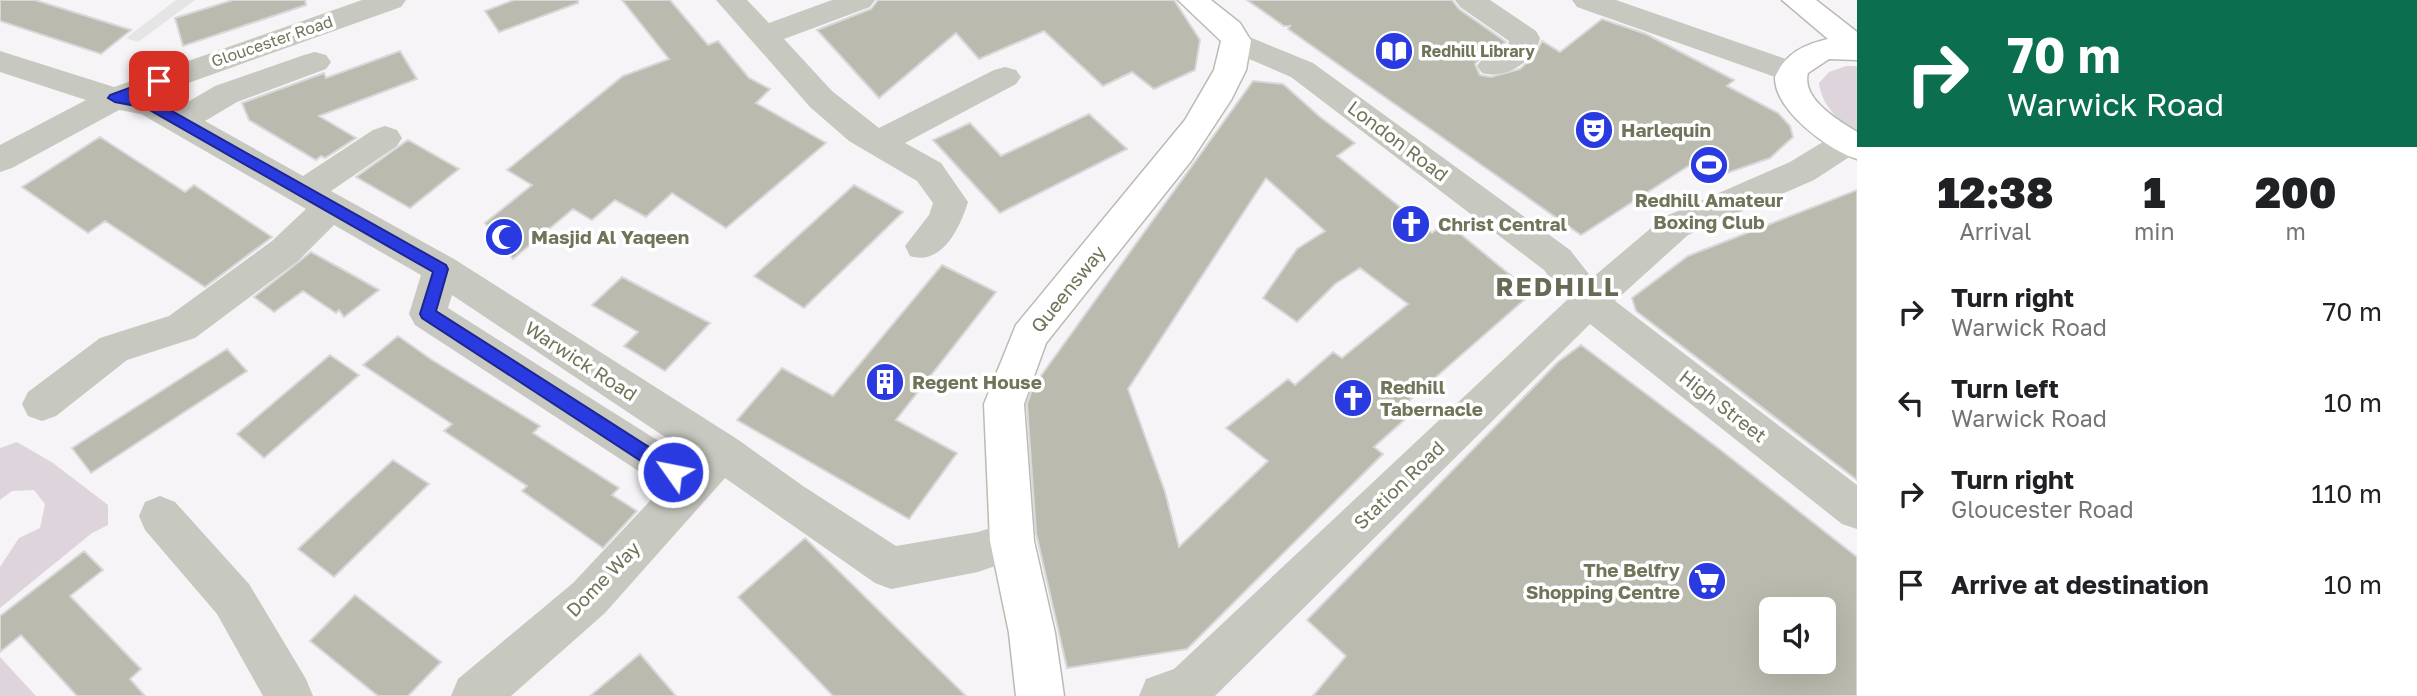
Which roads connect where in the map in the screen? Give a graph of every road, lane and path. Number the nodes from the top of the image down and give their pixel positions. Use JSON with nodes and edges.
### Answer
{"nodes":[{"id":1,"x":391,"y":0,"type":"edge"},
{"id":2,"x":731,"y":0,"type":"edge"},
{"id":3,"x":860,"y":0,"type":"edge"},
{"id":4,"x":1193,"y":0,"type":"edge"},
{"id":5,"x":1470,"y":0,"type":"edge"},
{"id":6,"x":1587,"y":0,"type":"edge"},
{"id":7,"x":1768,"y":0,"type":"edge"},
{"id":8,"x":1797,"y":0,"type":"edge"},
{"id":9,"x":1636,"y":11,"type":"edge"},
{"id":10,"x":762,"y":36,"type":"junction"},
{"id":11,"x":1237,"y":43,"type":"junction"},
{"id":12,"x":1857,"y":49,"type":"edge"},
{"id":13,"x":1818,"y":52,"type":"junction"},
{"id":14,"x":0,"y":61,"type":"edge"},
{"id":15,"x":315,"y":62,"type":"dead end"},
{"id":16,"x":1493,"y":66,"type":"dead end"},
{"id":17,"x":1792,"y":72,"type":"junction"},
{"id":18,"x":1005,"y":77,"type":"dead end"},
{"id":19,"x":115,"y":98,"type":"junction"},
{"id":20,"x":1807,"y":108,"type":"junction"},
{"id":21,"x":180,"y":121,"type":"junction"},
{"id":22,"x":385,"y":138,"type":"dead end"},
{"id":23,"x":878,"y":143,"type":"junction"},
{"id":24,"x":1853,"y":145,"type":"edge"},
{"id":25,"x":0,"y":160,"type":"edge"},
{"id":26,"x":317,"y":200,"type":"junction"},
{"id":27,"x":923,"y":246,"type":"dead end"},
{"id":28,"x":1589,"y":302,"type":"junction"},
{"id":29,"x":43,"y":404,"type":"dead end"},
{"id":30,"x":722,"y":452,"type":"junction"},
{"id":31,"x":1857,"y":510,"type":"edge"},
{"id":32,"x":160,"y":516,"type":"dead end"},
{"id":33,"x":1012,"y":541,"type":"junction"},
{"id":34,"x":289,"y":696,"type":"edge"},
{"id":35,"x":475,"y":696,"type":"edge"},
{"id":36,"x":1040,"y":696,"type":"edge"},
{"id":37,"x":1163,"y":696,"type":"edge"}],
"edges":[{"from":1,"to":19,"type":"street","name":"Gloucester Road"},
{"from":2,"to":10,"type":"street"},
{"from":3,"to":10,"type":"street"},
{"from":4,"to":11,"type":"main road","name":"London Road"},
{"from":5,"to":16,"type":"street"},
{"from":6,"to":9,"type":"street"},
{"from":7,"to":13,"type":"main road"},
{"from":8,"to":12,"type":"main road"},
{"from":9,"to":17,"type":"street"},
{"from":9,"to":20,"type":"street"},
{"from":10,"to":23,"type":"street"},
{"from":11,"to":28,"type":"street","name":"London Road"},
{"from":11,"to":33,"type":"main road","name":"Queensway"},
{"from":12,"to":13,"type":"main road"},
{"from":13,"to":17,"type":"main road"},
{"from":14,"to":19,"type":"street"},
{"from":15,"to":21,"type":"street"},
{"from":17,"to":20,"type":"main road"},
{"from":18,"to":23,"type":"street"},
{"from":19,"to":21,"type":"street"},
{"from":19,"to":25,"type":"street","name":"Gloucester Road"},
{"from":20,"to":24,"type":"main road"},
{"from":21,"to":26,"type":"street"},
{"from":22,"to":26,"type":"street"},
{"from":23,"to":27,"type":"street"},
{"from":24,"to":28,"type":"street","name":"Station Road"},
{"from":26,"to":29,"type":"street"},
{"from":26,"to":30,"type":"street"},
{"from":28,"to":31,"type":"street","name":"High Street"},
{"from":28,"to":37,"type":"street","name":"Station Road"},
{"from":30,"to":33,"type":"street"},
{"from":30,"to":35,"type":"street","name":"Dome Way"},
{"from":32,"to":34,"type":"street"},
{"from":33,"to":36,"type":"main road","name":"Queensway"}]}
